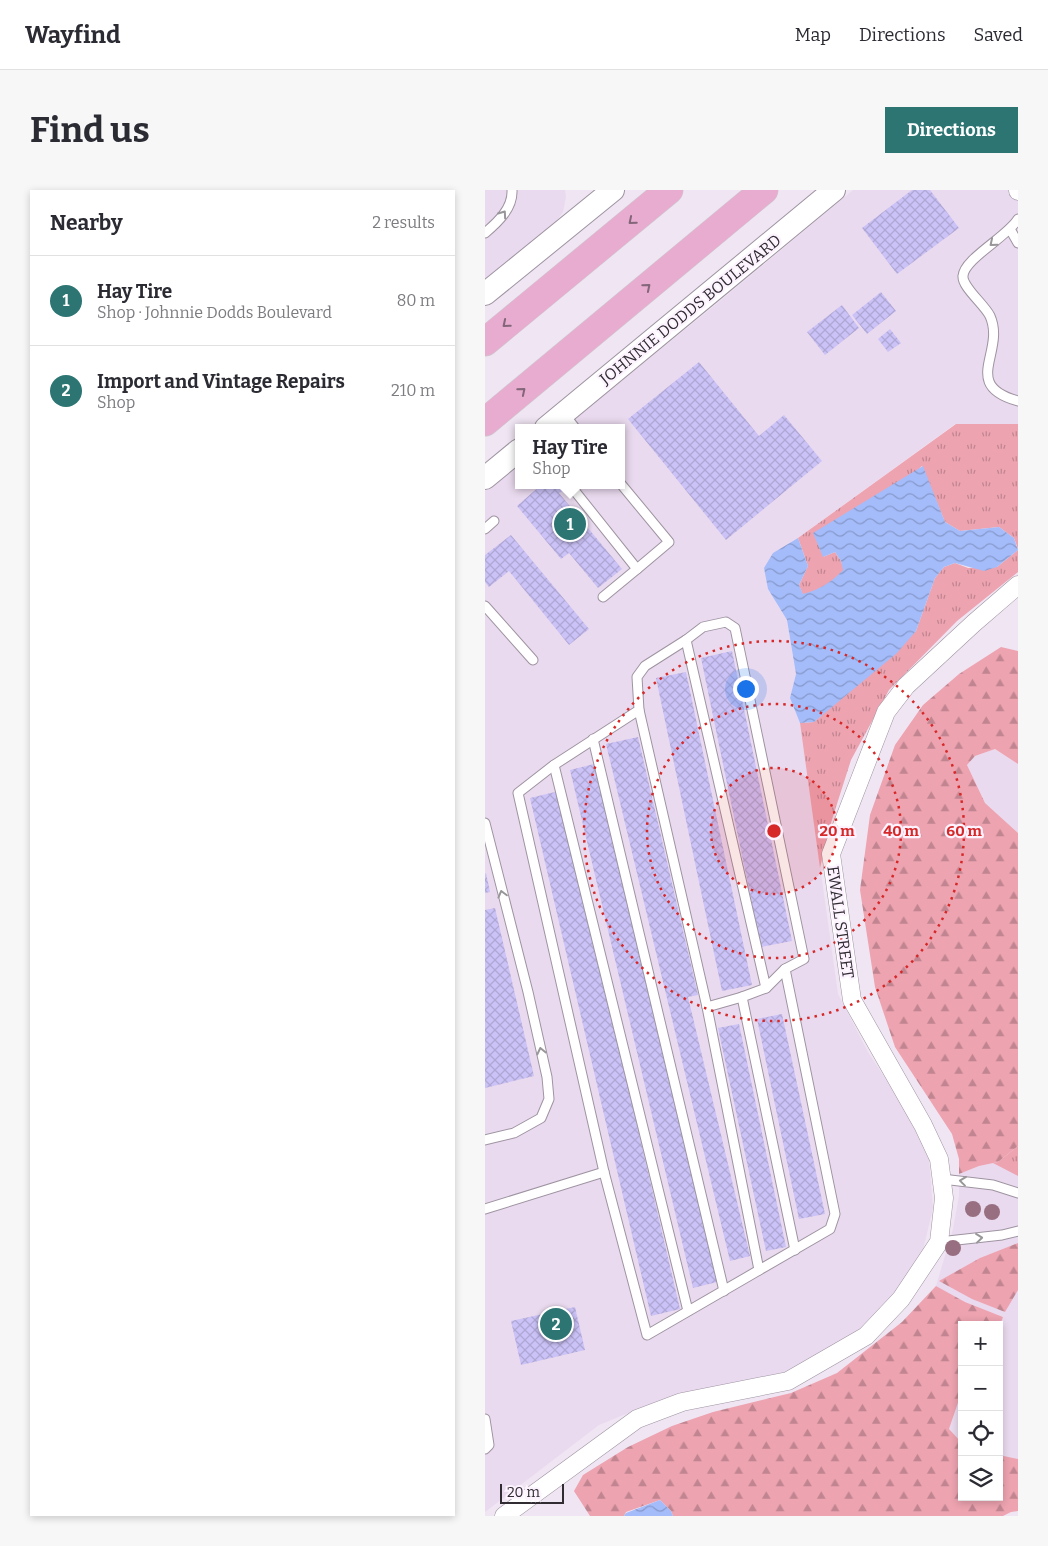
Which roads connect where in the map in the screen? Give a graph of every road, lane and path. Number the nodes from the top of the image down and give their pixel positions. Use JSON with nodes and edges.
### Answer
{"nodes":[{"id":1,"x":512,"y":190,"type":"edge"},
{"id":2,"x":669,"y":190,"type":"edge"},
{"id":3,"x":764,"y":190,"type":"edge"},
{"id":4,"x":834,"y":190,"type":"edge"},
{"id":5,"x":603,"y":193,"type":"edge"},
{"id":6,"x":1018,"y":219,"type":"edge"},
{"id":7,"x":1010,"y":229,"type":"junction"},
{"id":8,"x":485,"y":232,"type":"edge"},
{"id":9,"x":1018,"y":243,"type":"edge"},
{"id":10,"x":485,"y":294,"type":"edge"},
{"id":11,"x":485,"y":342,"type":"edge"},
{"id":12,"x":1018,"y":401,"type":"edge"},
{"id":13,"x":569,"y":420,"type":"edge"},
{"id":14,"x":485,"y":422,"type":"edge"},
{"id":15,"x":515,"y":453,"type":"edge"},
{"id":16,"x":485,"y":478,"type":"edge"},
{"id":17,"x":573,"y":489,"type":"edge"},
{"id":18,"x":625,"y":489,"type":"edge"},
{"id":19,"x":494,"y":521,"type":"dead end"},
{"id":20,"x":485,"y":529,"type":"edge"},
{"id":21,"x":637,"y":569,"type":"junction"},
{"id":22,"x":1018,"y":585,"type":"edge"},
{"id":23,"x":603,"y":597,"type":"dead end"},
{"id":24,"x":485,"y":606,"type":"edge"},
{"id":25,"x":686,"y":640,"type":"junction"},
{"id":26,"x":533,"y":660,"type":"dead end"},
{"id":27,"x":639,"y":710,"type":"junction"},
{"id":28,"x":593,"y":739,"type":"junction"},
{"id":29,"x":554,"y":765,"type":"junction"},
{"id":30,"x":485,"y":823,"type":"edge"},
{"id":31,"x":785,"y":969,"type":"junction"},
{"id":32,"x":765,"y":988,"type":"junction"},
{"id":33,"x":741,"y":997,"type":"junction"},
{"id":34,"x":707,"y":1007,"type":"junction"},
{"id":35,"x":485,"y":1140,"type":"edge"},
{"id":36,"x":604,"y":1172,"type":"junction"},
{"id":37,"x":941,"y":1178,"type":"junction"},
{"id":38,"x":1018,"y":1193,"type":"edge"},
{"id":39,"x":485,"y":1209,"type":"edge"},
{"id":40,"x":1018,"y":1231,"type":"edge"},
{"id":41,"x":939,"y":1242,"type":"junction"},
{"id":42,"x":795,"y":1250,"type":"junction"},
{"id":43,"x":759,"y":1270,"type":"junction"},
{"id":44,"x":724,"y":1291,"type":"junction"},
{"id":45,"x":688,"y":1311,"type":"junction"},
{"id":46,"x":485,"y":1419,"type":"edge"},
{"id":47,"x":485,"y":1449,"type":"edge"},
{"id":48,"x":504,"y":1516,"type":"edge"}],
"edges":[{"from":8,"to":1,"type":"lane","one_way":true},
{"from":2,"to":11,"type":"highway","one_way":true},
{"from":14,"to":3,"type":"highway","one_way":true},
{"from":4,"to":13,"type":"street","name":"JOHNNIE DODDS BOULEVARD"},
{"from":5,"to":10,"type":"street"},
{"from":6,"to":7,"type":"lane"},
{"from":7,"to":9,"type":"lane"},
{"from":7,"to":12,"type":"lane","one_way":true},
{"from":15,"to":16,"type":"street"},
{"from":17,"to":21,"type":"lane"},
{"from":18,"to":21,"type":"lane"},
{"from":19,"to":20,"type":"lane"},
{"from":21,"to":23,"type":"lane"},
{"from":22,"to":37,"type":"street","name":"EWALL STREET"},
{"from":24,"to":26,"type":"lane"},
{"from":25,"to":27,"type":"lane"},
{"from":25,"to":31,"type":"lane"},
{"from":25,"to":32,"type":"lane"},
{"from":27,"to":28,"type":"lane"},
{"from":27,"to":34,"type":"lane"},
{"from":28,"to":29,"type":"lane"},
{"from":28,"to":44,"type":"lane"},
{"from":29,"to":36,"type":"lane"},
{"from":29,"to":45,"type":"lane"},
{"from":35,"to":30,"type":"lane","one_way":true},
{"from":31,"to":32,"type":"lane"},
{"from":31,"to":42,"type":"lane"},
{"from":32,"to":33,"type":"lane"},
{"from":33,"to":34,"type":"lane"},
{"from":33,"to":42,"type":"lane"},
{"from":34,"to":43,"type":"lane"},
{"from":36,"to":39,"type":"lane"},
{"from":36,"to":45,"type":"lane"},
{"from":38,"to":37,"type":"lane","one_way":true},
{"from":37,"to":41,"type":"street","name":"EWALL STREET"},
{"from":41,"to":40,"type":"lane","one_way":true},
{"from":41,"to":48,"type":"street"},
{"from":42,"to":43,"type":"lane"},
{"from":43,"to":44,"type":"lane"},
{"from":44,"to":45,"type":"lane"},
{"from":46,"to":47,"type":"lane"}]}
